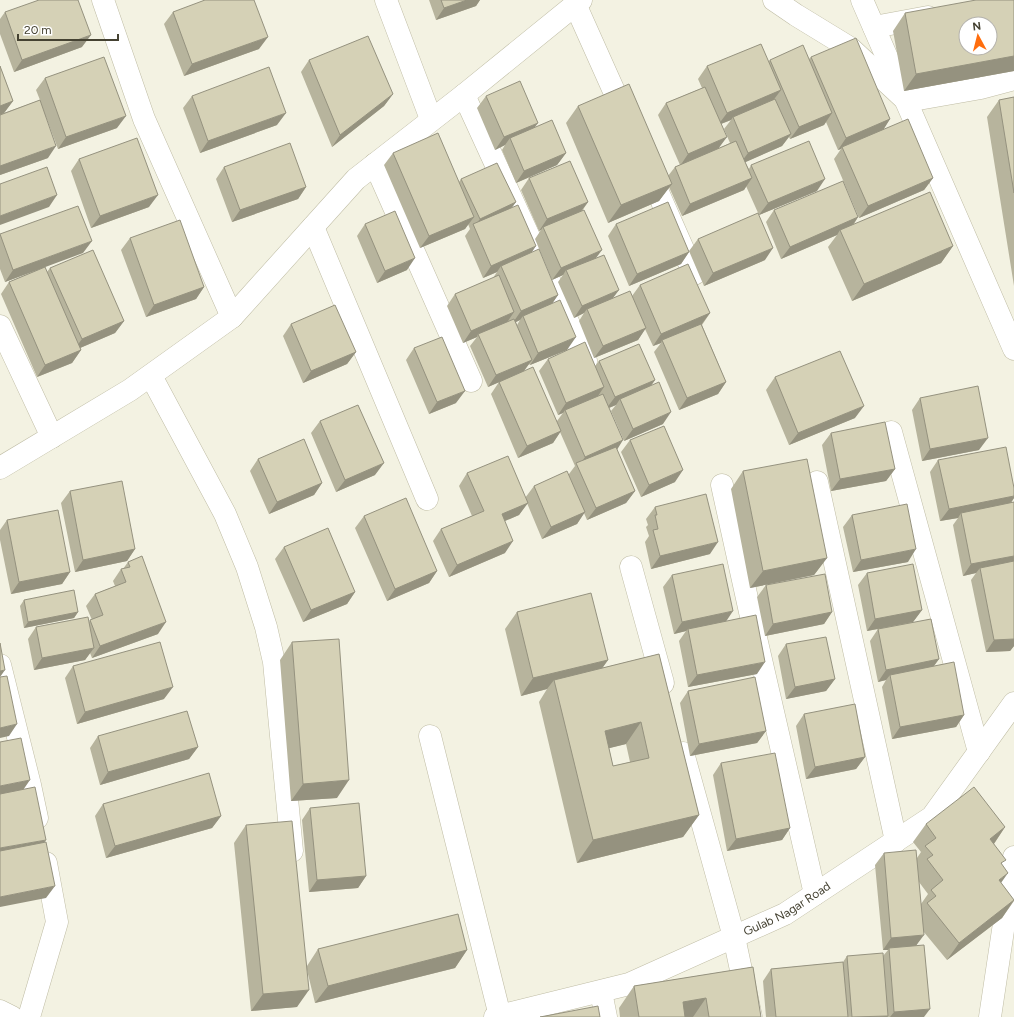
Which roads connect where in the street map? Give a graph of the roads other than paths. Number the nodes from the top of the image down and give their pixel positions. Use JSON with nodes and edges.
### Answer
{"nodes":[{"id":1,"x":103,"y":0,"type":"edge"},
{"id":2,"x":386,"y":0,"type":"edge"},
{"id":3,"x":774,"y":0,"type":"edge"},
{"id":4,"x":862,"y":0,"type":"edge"},
{"id":5,"x":578,"y":2,"type":"edge"},
{"id":6,"x":950,"y":12,"type":"edge"},
{"id":7,"x":874,"y":28,"type":"junction"},
{"id":8,"x":1014,"y":79,"type":"edge"},
{"id":9,"x":464,"y":94,"type":"junction"},
{"id":10,"x":907,"y":101,"type":"junction"},
{"id":11,"x":432,"y":119,"type":"junction"},
{"id":12,"x":633,"y":136,"type":"edge"},
{"id":13,"x":643,"y":158,"type":"edge"},
{"id":14,"x":376,"y":164,"type":"junction"},
{"id":15,"x":313,"y":227,"type":"junction"},
{"id":16,"x":694,"y":274,"type":"edge"},
{"id":17,"x":232,"y":317,"type":"junction"},
{"id":18,"x":0,"y":326,"type":"edge"},
{"id":19,"x":1014,"y":349,"type":"edge"},
{"id":20,"x":586,"y":361,"type":"edge"},
{"id":21,"x":151,"y":376,"type":"junction"},
{"id":22,"x":471,"y":381,"type":"dead end"},
{"id":23,"x":891,"y":432,"type":"dead end"},
{"id":24,"x":52,"y":437,"type":"junction"},
{"id":25,"x":0,"y":468,"type":"edge"},
{"id":26,"x":817,"y":482,"type":"dead end"},
{"id":27,"x":722,"y":486,"type":"dead end"},
{"id":28,"x":427,"y":499,"type":"dead end"},
{"id":29,"x":631,"y":567,"type":"dead end"},
{"id":30,"x":0,"y":665,"type":"edge"},
{"id":31,"x":668,"y":698,"type":"edge"},
{"id":32,"x":1014,"y":703,"type":"edge"},
{"id":33,"x":430,"y":736,"type":"dead end"},
{"id":34,"x":678,"y":736,"type":"edge"},
{"id":35,"x":979,"y":752,"type":"junction"},
{"id":36,"x":896,"y":841,"type":"junction"},
{"id":37,"x":1014,"y":857,"type":"edge"},
{"id":38,"x":293,"y":868,"type":"edge"},
{"id":39,"x":1011,"y":891,"type":"edge"},
{"id":40,"x":815,"y":894,"type":"junction"},
{"id":41,"x":734,"y":937,"type":"junction"},
{"id":42,"x":601,"y":992,"type":"junction"},
{"id":43,"x":0,"y":1011,"type":"edge"},
{"id":44,"x":498,"y":1016,"type":"edge"},
{"id":45,"x":12,"y":1017,"type":"edge"},
{"id":46,"x":29,"y":1017,"type":"edge"},
{"id":47,"x":606,"y":1017,"type":"edge"},
{"id":48,"x":751,"y":1017,"type":"edge"},
{"id":49,"x":990,"y":1017,"type":"edge"}],
"edges":[{"from":1,"to":17,"type":"street"},
{"from":2,"to":11,"type":"street"},
{"from":3,"to":10,"type":"street"},
{"from":4,"to":7,"type":"street"},
{"from":5,"to":9,"type":"street"},
{"from":5,"to":12,"type":"street"},
{"from":6,"to":7,"type":"street"},
{"from":7,"to":10,"type":"street"},
{"from":8,"to":10,"type":"street"},
{"from":9,"to":11,"type":"street"},
{"from":9,"to":20,"type":"street"},
{"from":10,"to":19,"type":"street"},
{"from":11,"to":14,"type":"street"},
{"from":13,"to":16,"type":"street"},
{"from":14,"to":15,"type":"street"},
{"from":14,"to":22,"type":"street"},
{"from":15,"to":17,"type":"street"},
{"from":15,"to":28,"type":"street"},
{"from":17,"to":21,"type":"street"},
{"from":18,"to":24,"type":"street"},
{"from":21,"to":24,"type":"street"},
{"from":21,"to":38,"type":"street"},
{"from":23,"to":35,"type":"street"},
{"from":24,"to":25,"type":"street"},
{"from":26,"to":36,"type":"street"},
{"from":27,"to":40,"type":"street"},
{"from":29,"to":31,"type":"street"},
{"from":30,"to":46,"type":"street"},
{"from":32,"to":35,"type":"street","name":"Gulab Nagar Road"},
{"from":33,"to":44,"type":"street"},
{"from":34,"to":41,"type":"street"},
{"from":35,"to":36,"type":"street","name":"Gulab Nagar Road"},
{"from":36,"to":40,"type":"street","name":"Gulab Nagar Road"},
{"from":37,"to":39,"type":"street"},
{"from":39,"to":49,"type":"street"},
{"from":40,"to":41,"type":"street","name":"Gulab Nagar Road"},
{"from":41,"to":42,"type":"street","name":"Gulab Nagar Road"},
{"from":41,"to":48,"type":"street"},
{"from":42,"to":44,"type":"street","name":"Gulab Nagar Road"},
{"from":42,"to":47,"type":"street"},
{"from":43,"to":45,"type":"street"}]}
